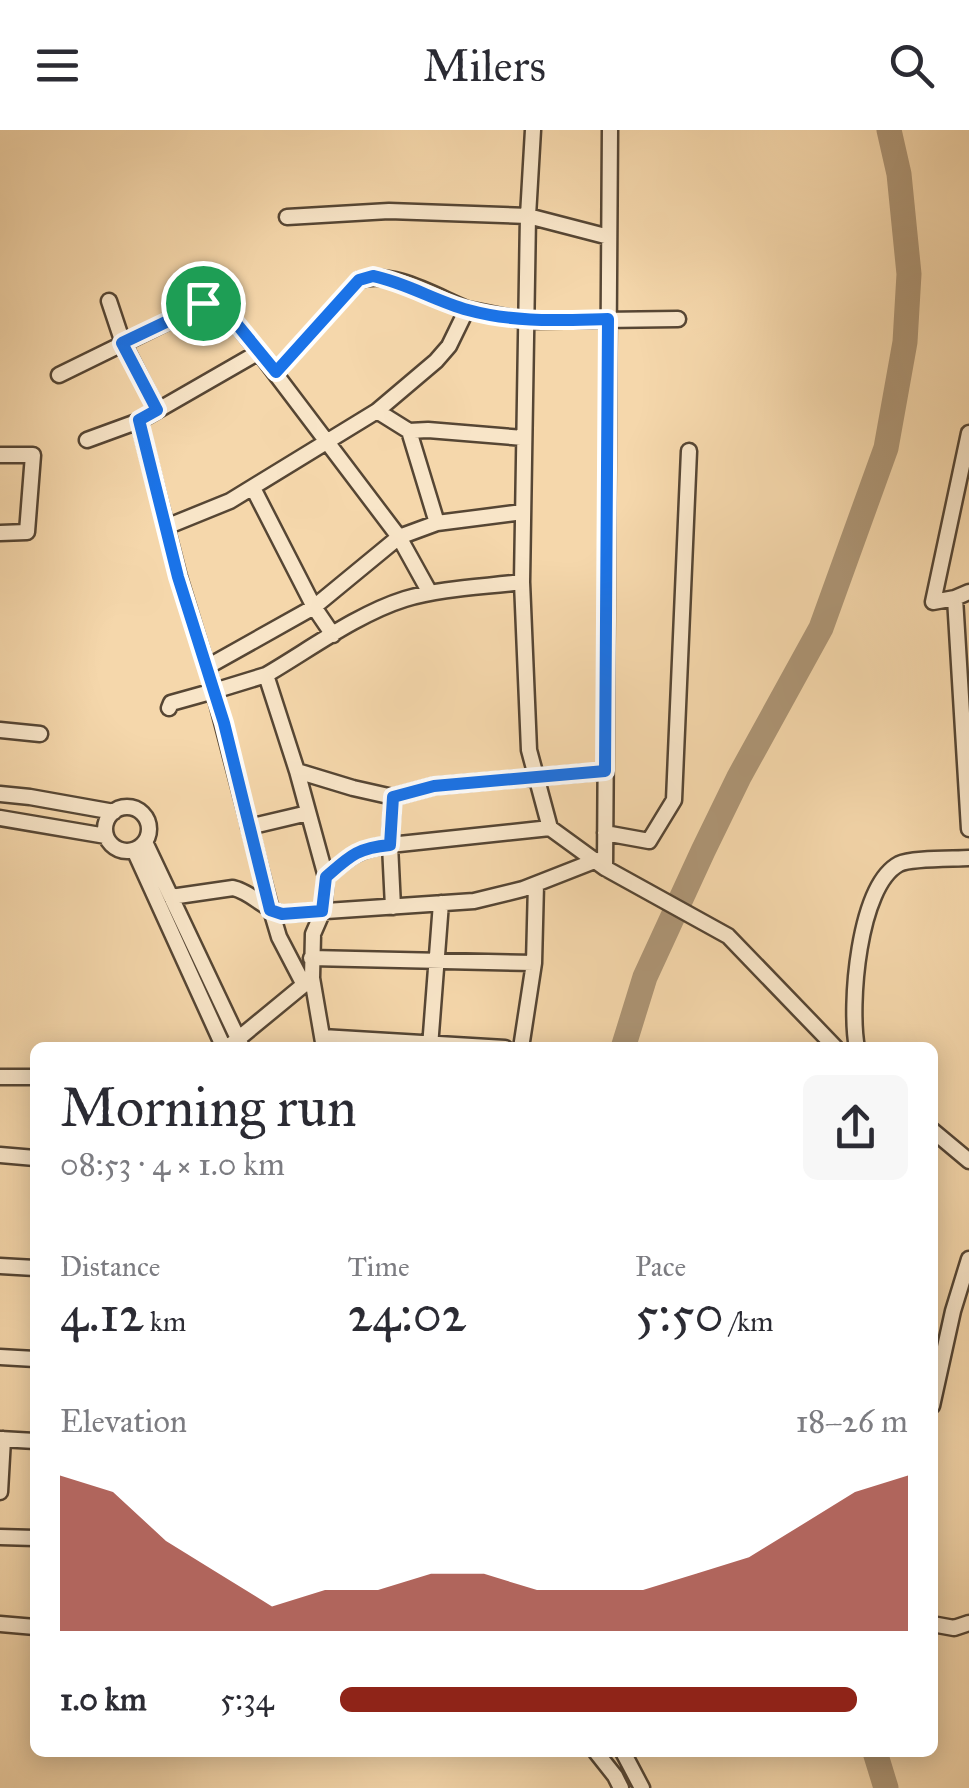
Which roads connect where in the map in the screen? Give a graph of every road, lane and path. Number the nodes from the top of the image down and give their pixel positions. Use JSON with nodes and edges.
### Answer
{"nodes":[{"id":1,"x":533,"y":130,"type":"edge"},
{"id":2,"x":610,"y":130,"type":"edge"},
{"id":3,"x":528,"y":216,"type":"junction"},
{"id":4,"x":286,"y":217,"type":"dead end"},
{"id":5,"x":609,"y":236,"type":"junction"},
{"id":6,"x":109,"y":301,"type":"dead end"},
{"id":7,"x":467,"y":310,"type":"junction"},
{"id":8,"x":608,"y":319,"type":"junction"},
{"id":9,"x":678,"y":319,"type":"dead end"},
{"id":10,"x":527,"y":321,"type":"junction"},
{"id":11,"x":122,"y":343,"type":"junction"},
{"id":12,"x":259,"y":352,"type":"junction"},
{"id":13,"x":276,"y":372,"type":"junction"},
{"id":14,"x":59,"y":375,"type":"dead end"},
{"id":15,"x":157,"y":410,"type":"junction"},
{"id":16,"x":377,"y":411,"type":"junction"},
{"id":17,"x":139,"y":420,"type":"junction"},
{"id":18,"x":409,"y":431,"type":"junction"},
{"id":19,"x":969,"y":433,"type":"edge"},
{"id":20,"x":524,"y":438,"type":"junction"},
{"id":21,"x":87,"y":440,"type":"dead end"},
{"id":22,"x":328,"y":442,"type":"junction"},
{"id":23,"x":690,"y":451,"type":"dead end"},
{"id":24,"x":0,"y":455,"type":"edge"},
{"id":25,"x":253,"y":488,"type":"junction"},
{"id":26,"x":523,"y":512,"type":"junction"},
{"id":27,"x":437,"y":523,"type":"junction"},
{"id":28,"x":166,"y":526,"type":"junction"},
{"id":29,"x":0,"y":533,"type":"edge"},
{"id":30,"x":399,"y":537,"type":"junction"},
{"id":31,"x":522,"y":582,"type":"junction"},
{"id":32,"x":430,"y":593,"type":"junction"},
{"id":33,"x":962,"y":595,"type":"edge"},
{"id":34,"x":314,"y":607,"type":"junction"},
{"id":35,"x":333,"y":635,"type":"junction"},
{"id":36,"x":206,"y":667,"type":"junction"},
{"id":37,"x":266,"y":675,"type":"junction"},
{"id":38,"x":214,"y":691,"type":"junction"},
{"id":39,"x":965,"y":691,"type":"edge"},
{"id":40,"x":169,"y":708,"type":"dead end"},
{"id":41,"x":0,"y":730,"type":"edge"},
{"id":42,"x":40,"y":734,"type":"dead end"},
{"id":43,"x":296,"y":771,"type":"junction"},
{"id":44,"x":605,"y":771,"type":"junction"},
{"id":45,"x":536,"y":779,"type":"junction"},
{"id":46,"x":0,"y":794,"type":"edge"},
{"id":47,"x":393,"y":797,"type":"junction"},
{"id":48,"x":968,"y":806,"type":"edge"},
{"id":49,"x":114,"y":812,"type":"junction"},
{"id":50,"x":308,"y":813,"type":"junction"},
{"id":51,"x":0,"y":818,"type":"edge"},
{"id":52,"x":250,"y":826,"type":"junction"},
{"id":53,"x":550,"y":828,"type":"junction"},
{"id":54,"x":969,"y":829,"type":"edge"},
{"id":55,"x":605,"y":832,"type":"junction"},
{"id":56,"x":106,"y":836,"type":"junction"},
{"id":57,"x":390,"y":845,"type":"junction"},
{"id":58,"x":140,"y":846,"type":"junction"},
{"id":59,"x":969,"y":858,"type":"edge"},
{"id":60,"x":605,"y":867,"type":"junction"},
{"id":61,"x":326,"y":877,"type":"junction"},
{"id":62,"x":536,"y":884,"type":"junction"},
{"id":63,"x":171,"y":897,"type":"junction"},
{"id":64,"x":441,"y":903,"type":"junction"},
{"id":65,"x":394,"y":906,"type":"junction"},
{"id":66,"x":270,"y":910,"type":"junction"},
{"id":67,"x":322,"y":911,"type":"junction"},
{"id":68,"x":311,"y":958,"type":"junction"},
{"id":69,"x":438,"y":962,"type":"junction"},
{"id":70,"x":534,"y":964,"type":"junction"},
{"id":71,"x":308,"y":982,"type":"junction"},
{"id":72,"x":232,"y":1042,"type":"edge"},
{"id":73,"x":232,"y":1042,"type":"edge"},
{"id":74,"x":237,"y":1042,"type":"edge"},
{"id":75,"x":323,"y":1042,"type":"edge"},
{"id":76,"x":430,"y":1042,"type":"edge"},
{"id":77,"x":522,"y":1042,"type":"edge"},
{"id":78,"x":830,"y":1042,"type":"edge"},
{"id":79,"x":857,"y":1042,"type":"edge"},
{"id":80,"x":30,"y":1077,"type":"edge"},
{"id":81,"x":0,"y":1078,"type":"edge"},
{"id":82,"x":938,"y":1135,"type":"edge"},
{"id":83,"x":0,"y":1155,"type":"edge"},
{"id":84,"x":30,"y":1158,"type":"edge"},
{"id":85,"x":969,"y":1161,"type":"edge"},
{"id":86,"x":969,"y":1259,"type":"edge"},
{"id":87,"x":0,"y":1266,"type":"edge"},
{"id":88,"x":30,"y":1268,"type":"edge"},
{"id":89,"x":939,"y":1345,"type":"edge"},
{"id":90,"x":0,"y":1358,"type":"edge"},
{"id":91,"x":30,"y":1360,"type":"edge"},
{"id":92,"x":2,"y":1439,"type":"edge"},
{"id":93,"x":30,"y":1441,"type":"edge"},
{"id":94,"x":0,"y":1492,"type":"edge"},
{"id":95,"x":0,"y":1537,"type":"edge"},
{"id":96,"x":30,"y":1538,"type":"edge"},
{"id":97,"x":969,"y":1623,"type":"edge"},
{"id":98,"x":0,"y":1624,"type":"edge"},
{"id":99,"x":938,"y":1625,"type":"edge"},
{"id":100,"x":30,"y":1627,"type":"edge"},
{"id":101,"x":600,"y":1757,"type":"edge"},
{"id":102,"x":626,"y":1757,"type":"edge"},
{"id":103,"x":622,"y":1788,"type":"edge"},
{"id":104,"x":642,"y":1788,"type":"edge"}],
"edges":[{"from":1,"to":3,"type":"street"},
{"from":2,"to":5,"type":"street"},
{"from":3,"to":4,"type":"street"},
{"from":3,"to":5,"type":"street"},
{"from":3,"to":10,"type":"street"},
{"from":5,"to":8,"type":"street"},
{"from":6,"to":11,"type":"street"},
{"from":7,"to":10,"type":"street"},
{"from":7,"to":13,"type":"street"},
{"from":7,"to":16,"type":"street"},
{"from":8,"to":9,"type":"street"},
{"from":8,"to":10,"type":"street"},
{"from":8,"to":44,"type":"street"},
{"from":10,"to":20,"type":"street"},
{"from":11,"to":12,"type":"street"},
{"from":11,"to":14,"type":"street"},
{"from":11,"to":15,"type":"street"},
{"from":12,"to":13,"type":"street"},
{"from":12,"to":15,"type":"street"},
{"from":13,"to":22,"type":"street"},
{"from":15,"to":17,"type":"street"},
{"from":16,"to":18,"type":"street"},
{"from":16,"to":22,"type":"street"},
{"from":17,"to":21,"type":"street"},
{"from":17,"to":28,"type":"street"},
{"from":18,"to":20,"type":"street"},
{"from":18,"to":27,"type":"street"},
{"from":19,"to":33,"type":"street"},
{"from":20,"to":26,"type":"street"},
{"from":22,"to":25,"type":"street"},
{"from":22,"to":30,"type":"street"},
{"from":23,"to":55,"type":"street"},
{"from":24,"to":29,"type":"street"},
{"from":25,"to":28,"type":"street"},
{"from":25,"to":34,"type":"street"},
{"from":26,"to":27,"type":"street"},
{"from":26,"to":31,"type":"street"},
{"from":27,"to":30,"type":"street"},
{"from":28,"to":36,"type":"street"},
{"from":30,"to":32,"type":"street"},
{"from":30,"to":34,"type":"street"},
{"from":31,"to":32,"type":"street"},
{"from":31,"to":45,"type":"street"},
{"from":32,"to":35,"type":"street"},
{"from":33,"to":39,"type":"street"},
{"from":34,"to":35,"type":"street"},
{"from":34,"to":36,"type":"street"},
{"from":35,"to":37,"type":"street"},
{"from":36,"to":38,"type":"street"},
{"from":37,"to":38,"type":"street"},
{"from":37,"to":43,"type":"street"},
{"from":38,"to":40,"type":"street"},
{"from":38,"to":52,"type":"street"},
{"from":39,"to":48,"type":"street"},
{"from":41,"to":42,"type":"street"},
{"from":43,"to":47,"type":"street"},
{"from":43,"to":50,"type":"street"},
{"from":44,"to":45,"type":"street"},
{"from":44,"to":55,"type":"street"},
{"from":45,"to":47,"type":"street"},
{"from":45,"to":53,"type":"street"},
{"from":46,"to":49,"type":"street"},
{"from":47,"to":57,"type":"street"},
{"from":48,"to":54,"type":"street"},
{"from":49,"to":56,"type":"street"},
{"from":49,"to":58,"type":"street"},
{"from":50,"to":52,"type":"street"},
{"from":50,"to":61,"type":"street"},
{"from":51,"to":56,"type":"street"},
{"from":52,"to":66,"type":"street"},
{"from":53,"to":57,"type":"street"},
{"from":53,"to":60,"type":"street"},
{"from":55,"to":60,"type":"street"},
{"from":56,"to":58,"type":"street"},
{"from":57,"to":61,"type":"street"},
{"from":57,"to":65,"type":"street"},
{"from":58,"to":63,"type":"street"},
{"from":58,"to":72,"type":"street"},
{"from":59,"to":79,"type":"street"},
{"from":60,"to":62,"type":"street"},
{"from":60,"to":78,"type":"street"},
{"from":61,"to":67,"type":"street"},
{"from":62,"to":64,"type":"street"},
{"from":62,"to":70,"type":"street"},
{"from":63,"to":66,"type":"street"},
{"from":63,"to":73,"type":"street"},
{"from":64,"to":65,"type":"street"},
{"from":64,"to":69,"type":"street"},
{"from":65,"to":67,"type":"street"},
{"from":66,"to":67,"type":"street"},
{"from":66,"to":71,"type":"street"},
{"from":67,"to":68,"type":"street"},
{"from":68,"to":69,"type":"street"},
{"from":68,"to":71,"type":"street"},
{"from":69,"to":70,"type":"street"},
{"from":69,"to":76,"type":"street"},
{"from":70,"to":77,"type":"street"},
{"from":71,"to":74,"type":"street"},
{"from":71,"to":75,"type":"street"},
{"from":80,"to":81,"type":"street"},
{"from":82,"to":85,"type":"street"},
{"from":83,"to":84,"type":"street"},
{"from":86,"to":89,"type":"street"},
{"from":87,"to":88,"type":"street"},
{"from":90,"to":91,"type":"street"},
{"from":92,"to":93,"type":"street"},
{"from":92,"to":94,"type":"street"},
{"from":95,"to":96,"type":"street"},
{"from":97,"to":99,"type":"street"},
{"from":98,"to":100,"type":"street"},
{"from":101,"to":103,"type":"street"},
{"from":102,"to":104,"type":"street"}]}
